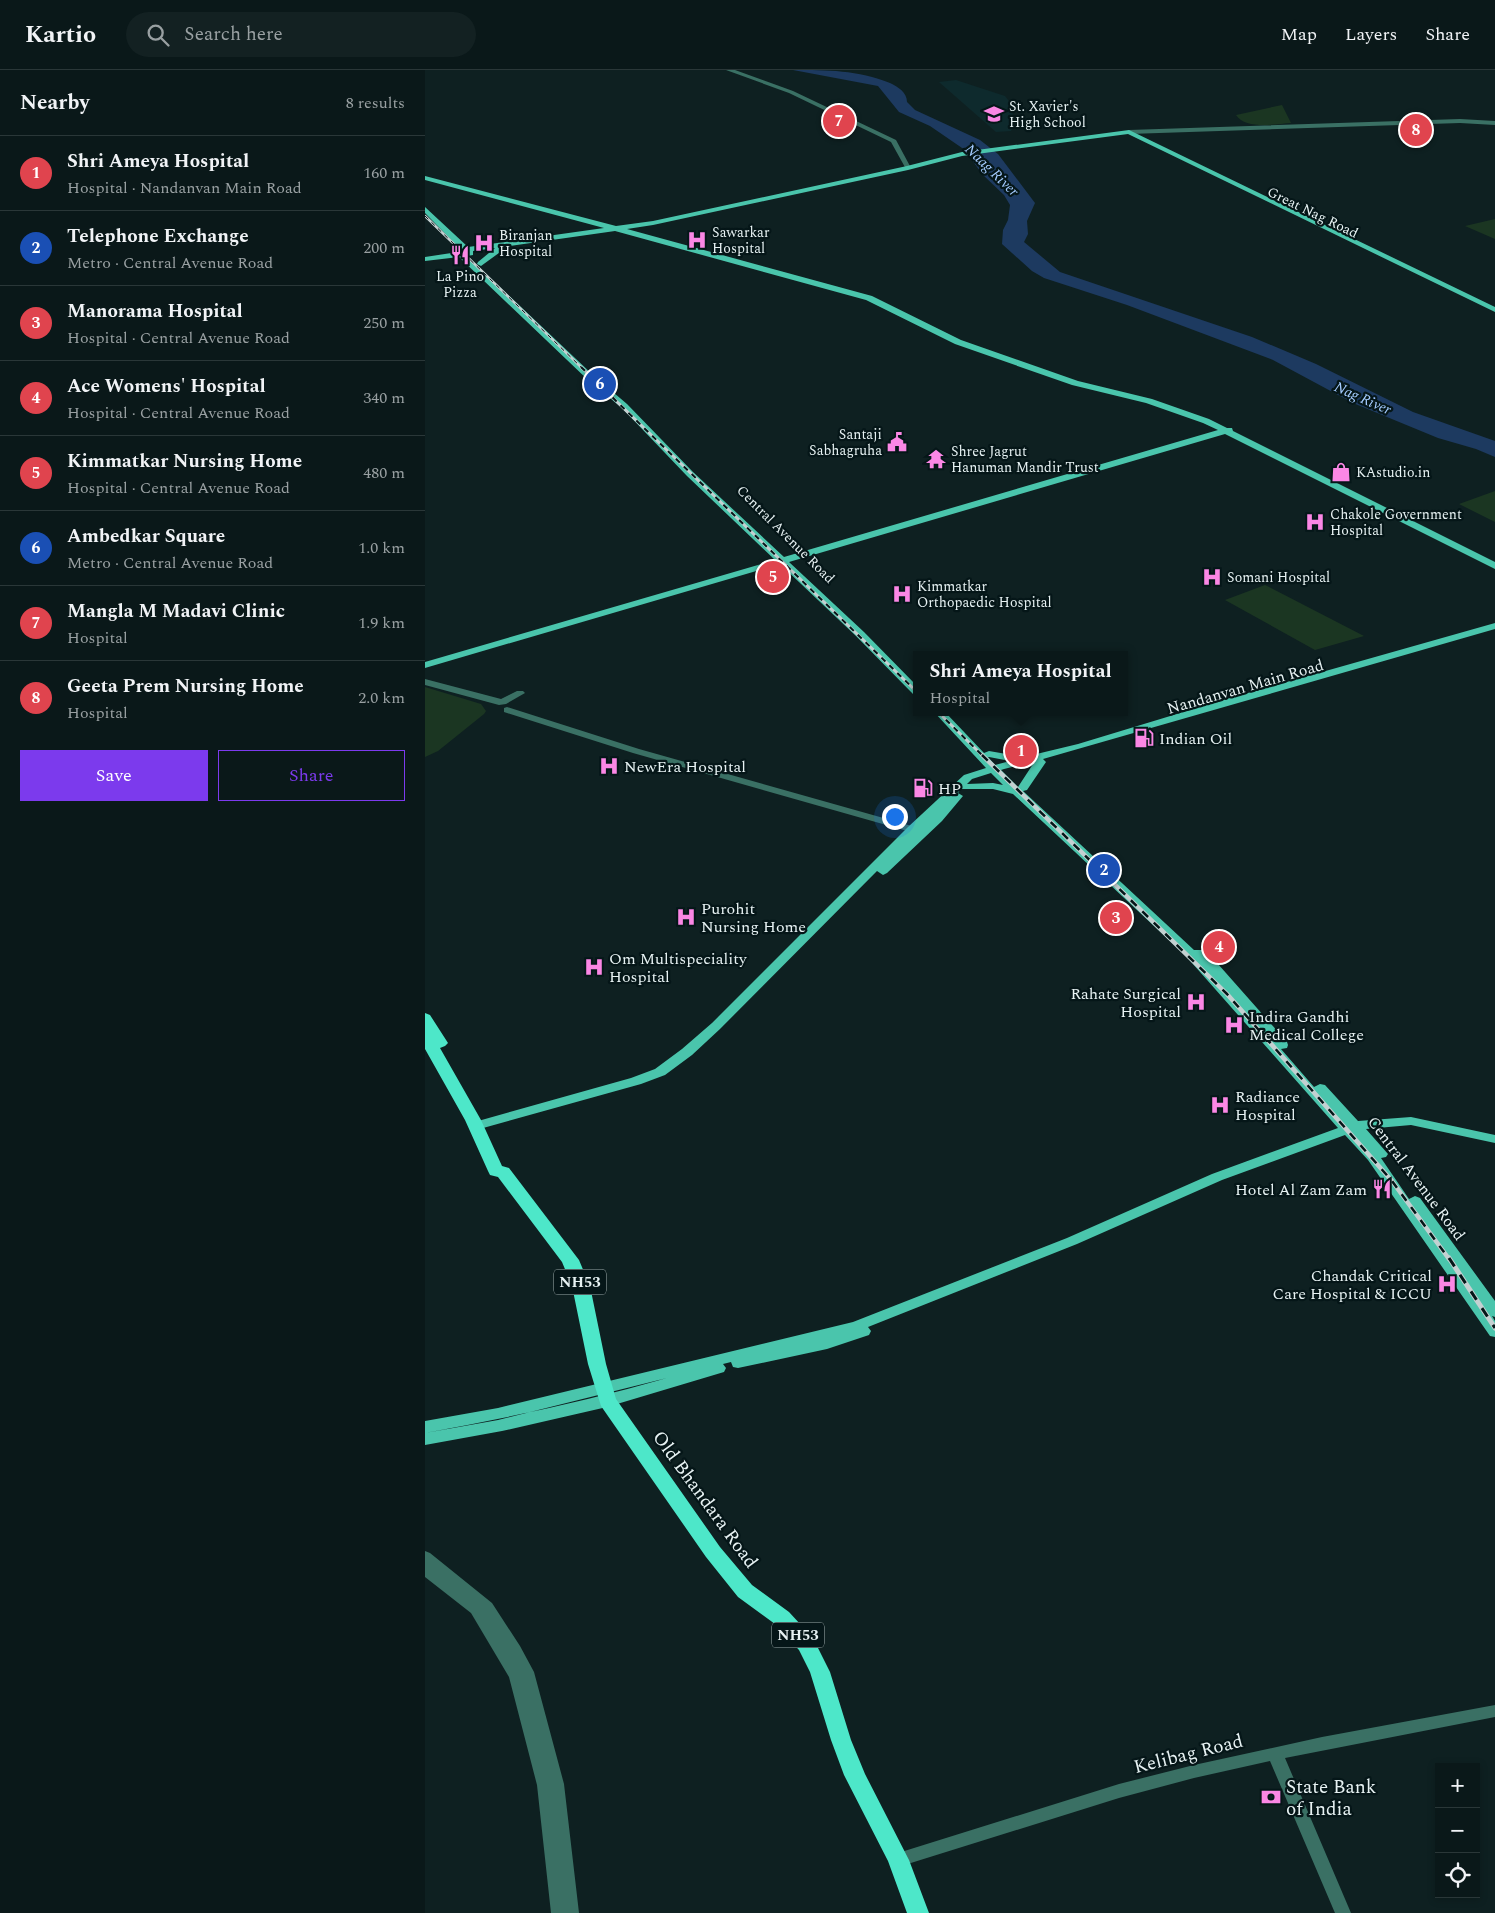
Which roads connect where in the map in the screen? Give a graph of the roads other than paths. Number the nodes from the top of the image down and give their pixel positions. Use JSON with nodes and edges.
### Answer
{"nodes":[{"id":1,"x":729,"y":70,"type":"edge"},
{"id":2,"x":1495,"y":124,"type":"edge"},
{"id":3,"x":1128,"y":134,"type":"junction"},
{"id":4,"x":963,"y":155,"type":"junction"},
{"id":5,"x":908,"y":168,"type":"junction"},
{"id":6,"x":425,"y":174,"type":"edge"},
{"id":7,"x":425,"y":178,"type":"edge"},
{"id":8,"x":793,"y":194,"type":"junction"},
{"id":9,"x":781,"y":197,"type":"junction"},
{"id":10,"x":425,"y":209,"type":"edge"},
{"id":11,"x":425,"y":216,"type":"edge"},
{"id":12,"x":600,"y":225,"type":"junction"},
{"id":13,"x":653,"y":226,"type":"junction"},
{"id":14,"x":625,"y":229,"type":"junction"},
{"id":15,"x":590,"y":233,"type":"junction"},
{"id":16,"x":655,"y":236,"type":"junction"},
{"id":17,"x":1359,"y":246,"type":"junction"},
{"id":18,"x":500,"y":248,"type":"junction"},
{"id":19,"x":463,"y":251,"type":"junction"},
{"id":20,"x":425,"y":255,"type":"edge"},
{"id":21,"x":444,"y":255,"type":"junction"},
{"id":22,"x":425,"y":259,"type":"edge"},
{"id":23,"x":481,"y":264,"type":"junction"},
{"id":24,"x":1495,"y":310,"type":"edge"},
{"id":25,"x":1495,"y":314,"type":"edge"},
{"id":26,"x":627,"y":406,"type":"junction"},
{"id":27,"x":1228,"y":429,"type":"junction"},
{"id":28,"x":783,"y":558,"type":"junction"},
{"id":29,"x":1495,"y":561,"type":"edge"},
{"id":30,"x":1495,"y":566,"type":"edge"},
{"id":31,"x":1495,"y":626,"type":"edge"},
{"id":32,"x":1495,"y":631,"type":"edge"},
{"id":33,"x":425,"y":664,"type":"edge"},
{"id":34,"x":913,"y":681,"type":"edge"},
{"id":35,"x":425,"y":682,"type":"edge"},
{"id":36,"x":913,"y":688,"type":"edge"},
{"id":37,"x":943,"y":716,"type":"edge"},
{"id":38,"x":951,"y":716,"type":"edge"},
{"id":39,"x":976,"y":751,"type":"junction"},
{"id":40,"x":989,"y":754,"type":"junction"},
{"id":41,"x":1025,"y":760,"type":"junction"},
{"id":42,"x":1041,"y":762,"type":"junction"},
{"id":43,"x":998,"y":770,"type":"junction"},
{"id":44,"x":966,"y":782,"type":"junction"},
{"id":45,"x":1020,"y":790,"type":"junction"},
{"id":46,"x":918,"y":831,"type":"junction"},
{"id":47,"x":425,"y":1018,"type":"edge"},
{"id":48,"x":425,"y":1035,"type":"edge"},
{"id":49,"x":481,"y":1128,"type":"junction"},
{"id":50,"x":1355,"y":1131,"type":"junction"},
{"id":51,"x":1495,"y":1139,"type":"edge"},
{"id":52,"x":1495,"y":1312,"type":"edge"},
{"id":53,"x":1495,"y":1332,"type":"edge"},
{"id":54,"x":605,"y":1395,"type":"junction"},
{"id":55,"x":425,"y":1426,"type":"edge"},
{"id":56,"x":425,"y":1439,"type":"edge"},
{"id":57,"x":425,"y":1557,"type":"edge"},
{"id":58,"x":425,"y":1569,"type":"edge"},
{"id":59,"x":509,"y":1652,"type":"junction"},
{"id":60,"x":1495,"y":1711,"type":"edge"},
{"id":61,"x":1275,"y":1752,"type":"junction"},
{"id":62,"x":551,"y":1784,"type":"junction"},
{"id":63,"x":898,"y":1860,"type":"junction"},
{"id":64,"x":559,"y":1913,"type":"edge"},
{"id":65,"x":571,"y":1913,"type":"edge"},
{"id":66,"x":918,"y":1913,"type":"edge"},
{"id":67,"x":1343,"y":1913,"type":"edge"}],
"edges":[{"from":1,"to":5,"type":"street"},
{"from":2,"to":3,"type":"street"},
{"from":3,"to":4,"type":"main road"},
{"from":3,"to":17,"type":"main road","name":"Great Nag Road"},
{"from":4,"to":5,"type":"main road"},
{"from":4,"to":8,"type":"main road"},
{"from":5,"to":8,"type":"main road"},
{"from":6,"to":14,"type":"main road"},
{"from":7,"to":12,"type":"main road"},
{"from":8,"to":9,"type":"main road"},
{"from":9,"to":13,"type":"main road"},
{"from":9,"to":14,"type":"main road"},
{"from":10,"to":19,"type":"main road","name":"Central Avenue Road"},
{"from":11,"to":19,"type":"main road"},
{"from":12,"to":14,"type":"main road"},
{"from":12,"to":15,"type":"main road"},
{"from":13,"to":14,"type":"main road"},
{"from":13,"to":16,"type":"main road"},
{"from":14,"to":15,"type":"main road"},
{"from":14,"to":16,"type":"main road"},
{"from":14,"to":18,"type":"main road"},
{"from":14,"to":27,"type":"main road"},
{"from":15,"to":19,"type":"main road"},
{"from":16,"to":27,"type":"main road"},
{"from":17,"to":24,"type":"main road","name":"Great Nag Road"},
{"from":17,"to":25,"type":"main road","name":"Great Nag Road"},
{"from":18,"to":19,"type":"main road"},
{"from":18,"to":23,"type":"main road"},
{"from":19,"to":21,"type":"main road"},
{"from":19,"to":21,"type":"main road"},
{"from":19,"to":23,"type":"main road","name":"Central Avenue Road"},
{"from":19,"to":26,"type":"main road"},
{"from":20,"to":21,"type":"main road"},
{"from":21,"to":22,"type":"main road"},
{"from":23,"to":26,"type":"main road","name":"Central Avenue Road"},
{"from":26,"to":28,"type":"main road","name":"Central Avenue Road"},
{"from":27,"to":28,"type":"main road"},
{"from":27,"to":29,"type":"main road"},
{"from":27,"to":30,"type":"main road"},
{"from":28,"to":33,"type":"main road"},
{"from":28,"to":34,"type":"main road","name":"Central Avenue Road"},
{"from":28,"to":36,"type":"main road"},
{"from":31,"to":41,"type":"main road"},
{"from":32,"to":42,"type":"main road","name":"Nandanvan Main Road"},
{"from":35,"to":46,"type":"street"},
{"from":37,"to":39,"type":"main road"},
{"from":38,"to":40,"type":"main road","name":"Central Avenue Road"},
{"from":39,"to":43,"type":"main road"},
{"from":39,"to":44,"type":"main road"},
{"from":40,"to":41,"type":"main road"},
{"from":40,"to":43,"type":"main road","name":"Central Avenue Road"},
{"from":41,"to":43,"type":"main road"},
{"from":42,"to":43,"type":"main road","name":"Nandanvan Main Road"},
{"from":42,"to":45,"type":"main road"},
{"from":43,"to":44,"type":"main road","name":"Nandanvan Main Road"},
{"from":43,"to":45,"type":"main road","name":"Central Avenue Road"},
{"from":44,"to":45,"type":"main road"},
{"from":44,"to":46,"type":"main road","name":"Nandanvan Main Road"},
{"from":45,"to":50,"type":"main road","name":"Central Avenue Road"},
{"from":46,"to":49,"type":"main road","name":"Nandanvan Main Road"},
{"from":47,"to":49,"type":"highway","number":"NH53"},
{"from":48,"to":49,"type":"highway","number":"NH53"},
{"from":49,"to":54,"type":"highway","name":"Old Bhandara Road","number":"NH53"},
{"from":50,"to":51,"type":"main road"},
{"from":50,"to":52,"type":"main road","name":"Central Avenue Road"},
{"from":50,"to":53,"type":"main road"},
{"from":50,"to":54,"type":"main road"},
{"from":54,"to":55,"type":"main road"},
{"from":54,"to":56,"type":"main road"},
{"from":54,"to":63,"type":"highway","name":"Old Bhandara Road","number":"NH53"},
{"from":57,"to":59,"type":"street"},
{"from":58,"to":59,"type":"street"},
{"from":59,"to":62,"type":"street"},
{"from":60,"to":61,"type":"street","name":"Kelibag Road"},
{"from":61,"to":63,"type":"street","name":"Kelibag Road"},
{"from":61,"to":67,"type":"street"},
{"from":62,"to":64,"type":"street"},
{"from":62,"to":65,"type":"street"},
{"from":63,"to":66,"type":"highway","name":"Old Bhandara Road","number":"NH53"}]}
